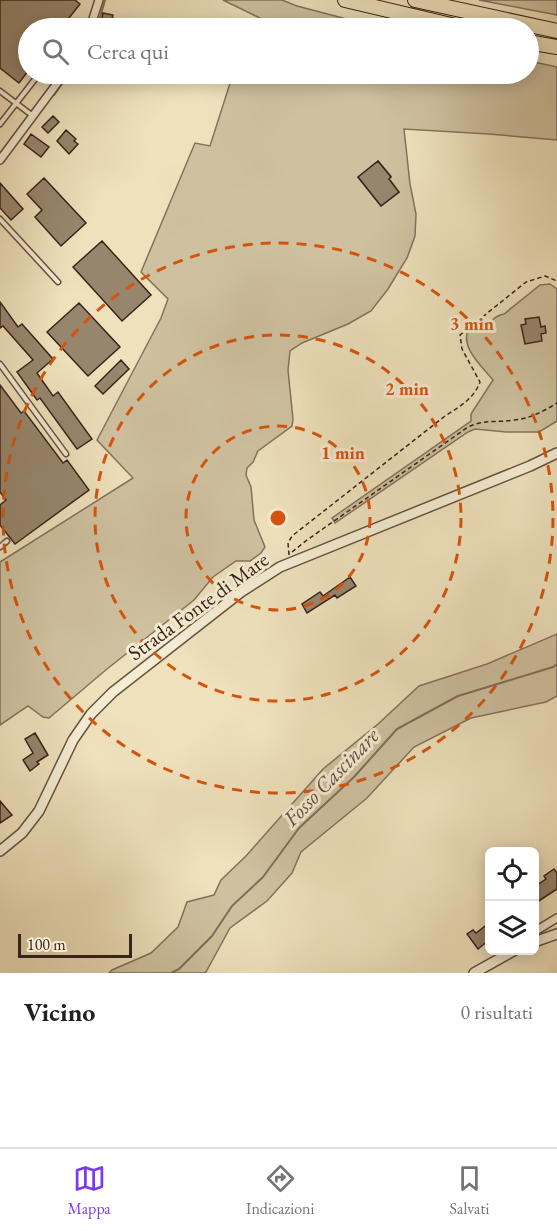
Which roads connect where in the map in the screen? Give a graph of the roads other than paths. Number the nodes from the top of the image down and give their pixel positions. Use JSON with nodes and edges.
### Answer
{"nodes":[{"id":1,"x":99,"y":0,"type":"edge"},
{"id":2,"x":345,"y":0,"type":"edge"},
{"id":3,"x":415,"y":0,"type":"edge"},
{"id":4,"x":93,"y":18,"type":"edge"},
{"id":5,"x":422,"y":18,"type":"edge"},
{"id":6,"x":498,"y":18,"type":"edge"},
{"id":7,"x":539,"y":26,"type":"edge"},
{"id":8,"x":557,"y":30,"type":"edge"},
{"id":9,"x":539,"y":44,"type":"edge"},
{"id":10,"x":557,"y":47,"type":"edge"},
{"id":11,"x":31,"y":84,"type":"edge"},
{"id":12,"x":57,"y":84,"type":"edge"},
{"id":13,"x":0,"y":91,"type":"edge"},
{"id":14,"x":16,"y":103,"type":"junction"},
{"id":15,"x":33,"y":116,"type":"junction"},
{"id":16,"x":0,"y":124,"type":"edge"},
{"id":17,"x":0,"y":160,"type":"edge"},
{"id":18,"x":0,"y":219,"type":"edge"},
{"id":19,"x":58,"y":282,"type":"dead end"},
{"id":20,"x":0,"y":364,"type":"edge"},
{"id":21,"x":557,"y":453,"type":"edge"},
{"id":22,"x":66,"y":454,"type":"dead end"},
{"id":23,"x":7,"y":541,"type":"dead end"},
{"id":24,"x":0,"y":547,"type":"edge"},
{"id":25,"x":0,"y":851,"type":"edge"},
{"id":26,"x":557,"y":918,"type":"edge"},
{"id":27,"x":539,"y":929,"type":"edge"},
{"id":28,"x":557,"y":934,"type":"edge"},
{"id":29,"x":539,"y":940,"type":"edge"},
{"id":30,"x":508,"y":955,"type":"edge"},
{"id":31,"x":474,"y":973,"type":"edge"}],
"edges":[{"from":1,"to":4,"type":"street"},
{"from":2,"to":5,"type":"highway"},
{"from":3,"to":6,"type":"highway"},
{"from":7,"to":8,"type":"highway"},
{"from":9,"to":10,"type":"highway"},
{"from":11,"to":14,"type":"lane"},
{"from":12,"to":15,"type":"street"},
{"from":13,"to":14,"type":"lane"},
{"from":14,"to":15,"type":"lane"},
{"from":14,"to":16,"type":"lane"},
{"from":15,"to":17,"type":"street"},
{"from":18,"to":19,"type":"lane"},
{"from":20,"to":22,"type":"lane"},
{"from":21,"to":25,"type":"street","name":"Strada Fonte di Mare"},
{"from":23,"to":24,"type":"lane"},
{"from":26,"to":27,"type":"street"},
{"from":28,"to":29,"type":"street"},
{"from":30,"to":31,"type":"street"}]}
